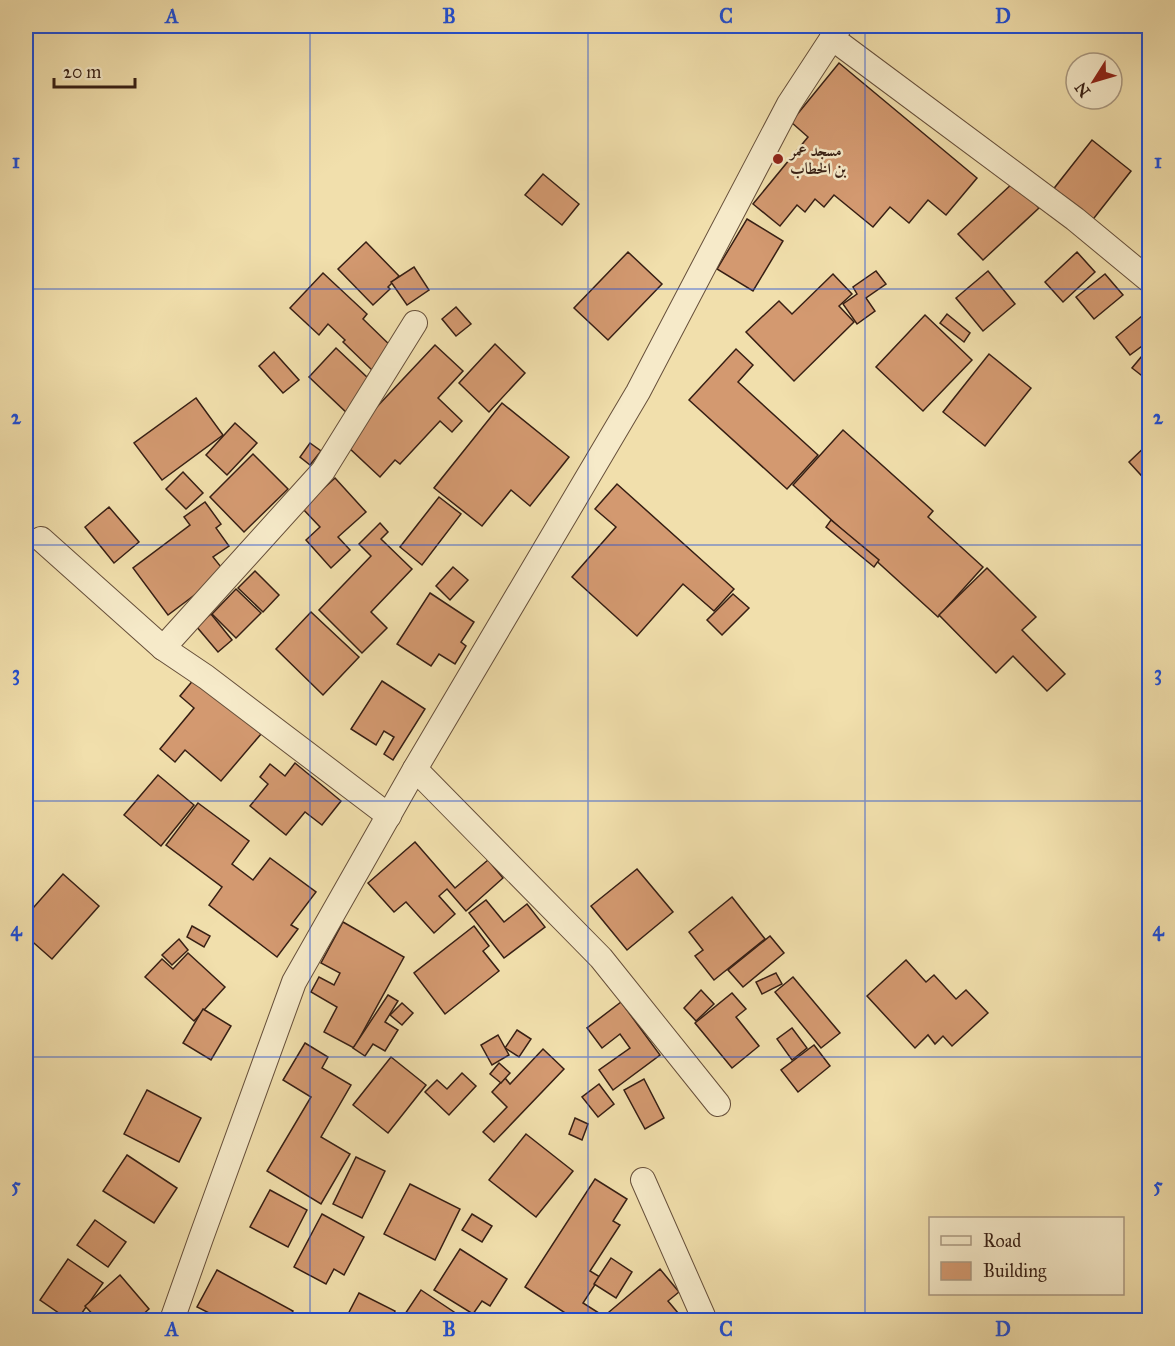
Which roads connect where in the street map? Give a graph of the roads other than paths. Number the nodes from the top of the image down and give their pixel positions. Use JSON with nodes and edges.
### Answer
{"nodes":[{"id":1,"x":836,"y":32,"type":"edge"},
{"id":2,"x":1149,"y":281,"type":"edge"},
{"id":3,"x":415,"y":323,"type":"dead end"},
{"id":4,"x":41,"y":539,"type":"dead end"},
{"id":5,"x":163,"y":648,"type":"junction"},
{"id":6,"x":415,"y":769,"type":"junction"},
{"id":7,"x":389,"y":816,"type":"junction"},
{"id":8,"x":718,"y":1104,"type":"dead end"},
{"id":9,"x":643,"y":1180,"type":"dead end"},
{"id":10,"x":172,"y":1320,"type":"edge"},
{"id":11,"x":701,"y":1320,"type":"edge"}],
"edges":[{"from":1,"to":2,"type":"street"},
{"from":1,"to":6,"type":"street"},
{"from":3,"to":5,"type":"street"},
{"from":4,"to":5,"type":"street"},
{"from":5,"to":7,"type":"street"},
{"from":6,"to":7,"type":"street"},
{"from":6,"to":8,"type":"street"},
{"from":7,"to":10,"type":"street"},
{"from":9,"to":11,"type":"street"}]}
